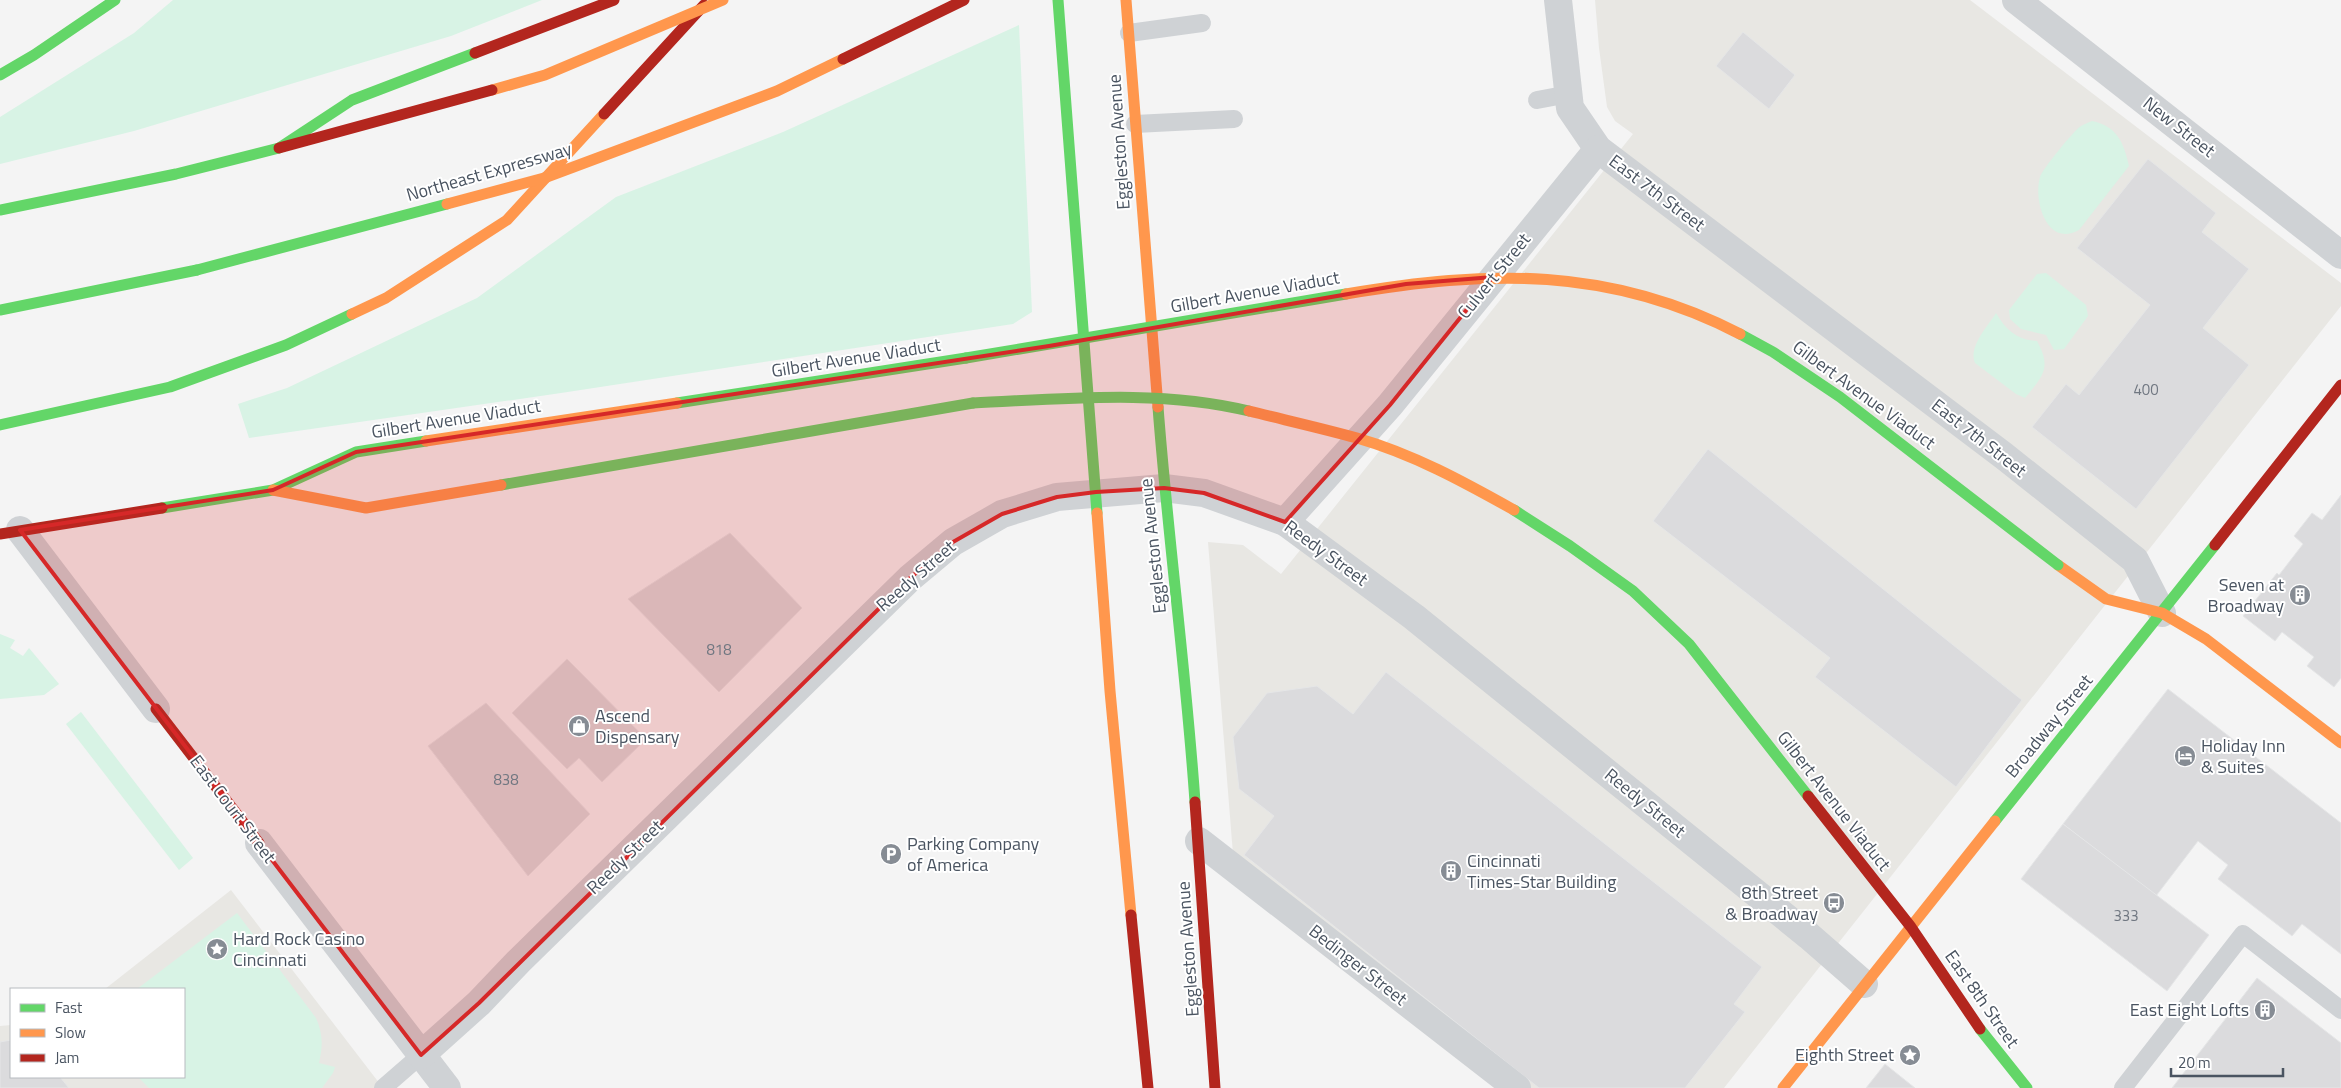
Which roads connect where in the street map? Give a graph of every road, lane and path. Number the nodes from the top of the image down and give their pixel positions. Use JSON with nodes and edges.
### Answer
{"nodes":[{"id":1,"x":115,"y":0,"type":"edge"},
{"id":2,"x":614,"y":0,"type":"edge"},
{"id":3,"x":707,"y":0,"type":"edge"},
{"id":4,"x":723,"y":0,"type":"edge"},
{"id":5,"x":964,"y":0,"type":"edge"},
{"id":6,"x":1058,"y":0,"type":"edge"},
{"id":7,"x":1126,"y":0,"type":"edge"},
{"id":8,"x":1558,"y":0,"type":"edge"},
{"id":9,"x":2026,"y":3,"type":"edge"},
{"id":10,"x":1202,"y":23,"type":"dead end"},
{"id":11,"x":1128,"y":33,"type":"junction"},
{"id":12,"x":0,"y":75,"type":"edge"},
{"id":13,"x":1569,"y":94,"type":"junction"},
{"id":14,"x":1537,"y":100,"type":"dead end"},
{"id":15,"x":1234,"y":119,"type":"dead end"},
{"id":16,"x":1135,"y":124,"type":"junction"},
{"id":17,"x":279,"y":148,"type":"junction"},
{"id":18,"x":1598,"y":149,"type":"junction"},
{"id":19,"x":0,"y":210,"type":"edge"},
{"id":20,"x":2341,"y":255,"type":"edge"},
{"id":21,"x":0,"y":310,"type":"edge"},
{"id":22,"x":2341,"y":385,"type":"edge"},
{"id":23,"x":0,"y":425,"type":"edge"},
{"id":24,"x":1164,"y":488,"type":"junction"},
{"id":25,"x":273,"y":490,"type":"junction"},
{"id":26,"x":1096,"y":492,"type":"junction"},
{"id":27,"x":1285,"y":522,"type":"junction"},
{"id":28,"x":10,"y":532,"type":"edge"},
{"id":29,"x":2162,"y":613,"type":"junction"},
{"id":30,"x":156,"y":709,"type":"joint"},
{"id":31,"x":2341,"y":743,"type":"edge"},
{"id":32,"x":1199,"y":841,"type":"junction"},
{"id":33,"x":259,"y":843,"type":"joint"},
{"id":34,"x":1910,"y":927,"type":"junction"},
{"id":35,"x":1864,"y":984,"type":"junction"},
{"id":36,"x":2341,"y":1010,"type":"edge"},
{"id":37,"x":421,"y":1055,"type":"junction"},
{"id":38,"x":384,"y":1088,"type":"edge"},
{"id":39,"x":447,"y":1088,"type":"edge"},
{"id":40,"x":1148,"y":1088,"type":"edge"},
{"id":41,"x":1215,"y":1088,"type":"edge"},
{"id":42,"x":1517,"y":1088,"type":"edge"},
{"id":43,"x":1783,"y":1088,"type":"edge"},
{"id":44,"x":2028,"y":1088,"type":"edge"},
{"id":45,"x":2123,"y":1088,"type":"edge"}],
"edges":[{"from":1,"to":12,"type":"main road"},
{"from":2,"to":17,"type":"main road"},
{"from":3,"to":23,"type":"main road"},
{"from":4,"to":17,"type":"main road","bridge":true},
{"from":5,"to":21,"type":"main road","name":"Northeast Expressway","bridge":true},
{"from":6,"to":26,"type":"main road"},
{"from":7,"to":11,"type":"main road","name":"Eggleston Avenue"},
{"from":8,"to":13,"type":"street"},
{"from":9,"to":20,"type":"street","name":"New Street"},
{"from":10,"to":11,"type":"lane"},
{"from":11,"to":16,"type":"main road","name":"Eggleston Avenue"},
{"from":13,"to":14,"type":"lane"},
{"from":13,"to":18,"type":"street"},
{"from":15,"to":16,"type":"lane"},
{"from":16,"to":24,"type":"main road","name":"Eggleston Avenue"},
{"from":17,"to":19,"type":"main road"},
{"from":18,"to":27,"type":"street","name":"Culvert Street"},
{"from":18,"to":29,"type":"street","name":"East 7th Street"},
{"from":22,"to":29,"type":"main road","name":"Broadway Street"},
{"from":24,"to":26,"type":"street","name":"Reedy Street"},
{"from":24,"to":27,"type":"street","name":"Reedy Street"},
{"from":24,"to":32,"type":"main road","name":"Eggleston Avenue"},
{"from":25,"to":28,"type":"main road","name":"Gilbert Avenue Viaduct"},
{"from":25,"to":29,"type":"main road","name":"Gilbert Avenue Viaduct","bridge":true},
{"from":25,"to":34,"type":"main road","name":"Gilbert Avenue Viaduct","bridge":true},
{"from":26,"to":37,"type":"street","name":"Reedy Street"},
{"from":26,"to":40,"type":"main road"},
{"from":27,"to":35,"type":"street","name":"Reedy Street"},
{"from":28,"to":30,"type":"street","name":"East Court Street"},
{"from":29,"to":31,"type":"main road"},
{"from":29,"to":34,"type":"main road","name":"Broadway Street"},
{"from":30,"to":33,"type":"main road","name":"East Court Street"},
{"from":32,"to":41,"type":"main road","name":"Eggleston Avenue"},
{"from":32,"to":42,"type":"street","name":"Bedinger Street"},
{"from":33,"to":37,"type":"street","name":"East Court Street"},
{"from":34,"to":35,"type":"main road","name":"Broadway Street"},
{"from":34,"to":44,"type":"main road","name":"East 8th Street"},
{"from":35,"to":43,"type":"main road","name":"Broadway Street"},
{"from":36,"to":45,"type":"lane"},
{"from":37,"to":38,"type":"lane"},
{"from":37,"to":39,"type":"street","name":"East Court Street"}]}
